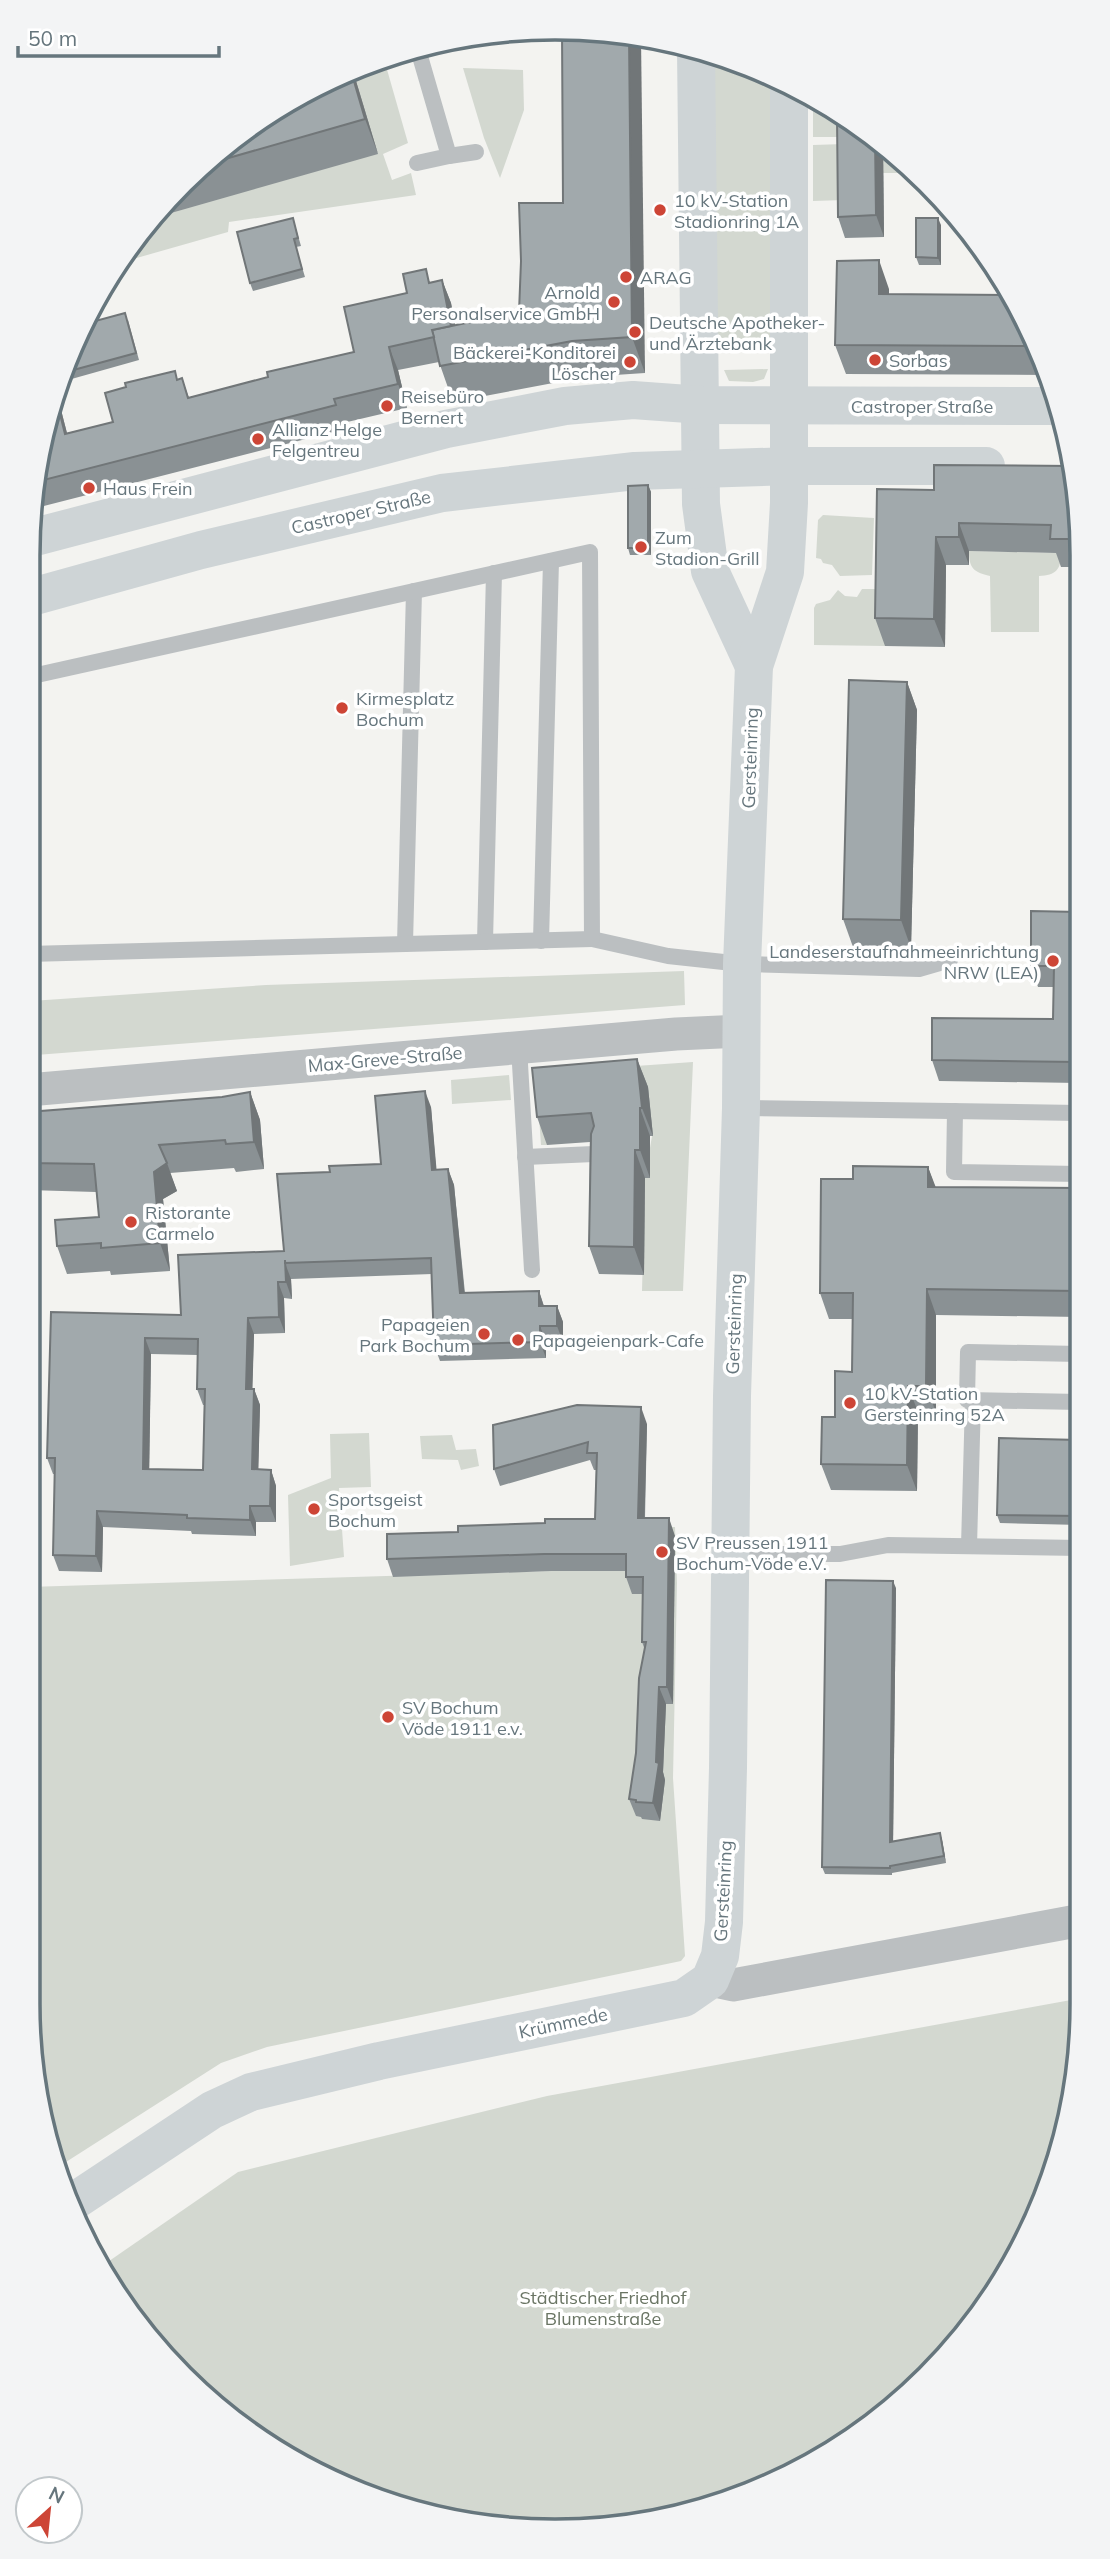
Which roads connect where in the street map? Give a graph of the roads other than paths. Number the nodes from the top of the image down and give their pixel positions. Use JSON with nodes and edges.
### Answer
{"nodes":[{"id":1,"x":421,"y":58,"type":"edge"},
{"id":2,"x":696,"y":61,"type":"edge"},
{"id":3,"x":789,"y":96,"type":"edge"},
{"id":4,"x":477,"y":152,"type":"dead end"},
{"id":5,"x":449,"y":156,"type":"junction"},
{"id":6,"x":417,"y":163,"type":"dead end"},
{"id":7,"x":702,"y":405,"type":"junction"},
{"id":8,"x":789,"y":406,"type":"junction"},
{"id":9,"x":1047,"y":406,"type":"edge"},
{"id":10,"x":791,"y":466,"type":"junction"},
{"id":11,"x":1021,"y":467,"type":"edge"},
{"id":12,"x":702,"y":468,"type":"junction"},
{"id":13,"x":41,"y":535,"type":"edge"},
{"id":14,"x":551,"y":561,"type":"junction"},
{"id":15,"x":494,"y":573,"type":"junction"},
{"id":16,"x":414,"y":591,"type":"junction"},
{"id":17,"x":40,"y":595,"type":"edge"},
{"id":18,"x":754,"y":666,"type":"junction"},
{"id":19,"x":40,"y":674,"type":"edge"},
{"id":20,"x":592,"y":939,"type":"junction"},
{"id":21,"x":541,"y":941,"type":"junction"},
{"id":22,"x":485,"y":942,"type":"junction"},
{"id":23,"x":405,"y":944,"type":"junction"},
{"id":24,"x":40,"y":954,"type":"edge"},
{"id":25,"x":950,"y":960,"type":"dead end"},
{"id":26,"x":742,"y":964,"type":"junction"},
{"id":27,"x":742,"y":1031,"type":"junction"},
{"id":28,"x":519,"y":1047,"type":"junction"},
{"id":29,"x":40,"y":1089,"type":"edge"},
{"id":30,"x":741,"y":1108,"type":"junction"},
{"id":31,"x":955,"y":1111,"type":"junction"},
{"id":32,"x":1070,"y":1113,"type":"edge"},
{"id":33,"x":594,"y":1154,"type":"edge"},
{"id":34,"x":525,"y":1157,"type":"junction"},
{"id":35,"x":1070,"y":1174,"type":"edge"},
{"id":36,"x":532,"y":1270,"type":"dead end"},
{"id":37,"x":1070,"y":1353,"type":"edge"},
{"id":38,"x":973,"y":1400,"type":"junction"},
{"id":39,"x":1070,"y":1402,"type":"edge"},
{"id":40,"x":969,"y":1546,"type":"junction"},
{"id":41,"x":1070,"y":1548,"type":"edge"},
{"id":42,"x":730,"y":1554,"type":"junction"},
{"id":43,"x":1070,"y":1922,"type":"edge"},
{"id":44,"x":710,"y":1980,"type":"junction"},
{"id":45,"x":78,"y":2199,"type":"edge"}],
"edges":[{"from":1,"to":5,"type":"lane"},
{"from":2,"to":7,"type":"main road"},
{"from":3,"to":8,"type":"main road"},
{"from":4,"to":5,"type":"lane"},
{"from":5,"to":6,"type":"lane"},
{"from":7,"to":8,"type":"main road","name":"Castroper Straße"},
{"from":7,"to":12,"type":"main road"},
{"from":7,"to":13,"type":"main road","name":"Castroper Straße"},
{"from":8,"to":9,"type":"main road","name":"Castroper Straße"},
{"from":8,"to":10,"type":"main road"},
{"from":10,"to":11,"type":"main road","name":"Castroper Straße"},
{"from":10,"to":12,"type":"main road","name":"Castroper Straße"},
{"from":10,"to":18,"type":"main road","name":"Gersteinring"},
{"from":12,"to":17,"type":"main road","name":"Castroper Straße"},
{"from":12,"to":18,"type":"main road","name":"Gersteinring"},
{"from":14,"to":15,"type":"lane"},
{"from":14,"to":20,"type":"lane"},
{"from":14,"to":21,"type":"lane"},
{"from":15,"to":16,"type":"lane"},
{"from":15,"to":22,"type":"lane"},
{"from":16,"to":19,"type":"lane"},
{"from":16,"to":23,"type":"lane"},
{"from":18,"to":26,"type":"main road","name":"Gersteinring"},
{"from":20,"to":21,"type":"lane"},
{"from":20,"to":26,"type":"lane"},
{"from":21,"to":22,"type":"lane"},
{"from":22,"to":23,"type":"lane"},
{"from":23,"to":24,"type":"lane"},
{"from":25,"to":26,"type":"lane"},
{"from":26,"to":27,"type":"main road","name":"Gersteinring"},
{"from":27,"to":28,"type":"street","name":"Max-Greve-Straße"},
{"from":27,"to":30,"type":"main road","name":"Gersteinring"},
{"from":28,"to":29,"type":"street","name":"Max-Greve-Straße"},
{"from":28,"to":34,"type":"lane"},
{"from":30,"to":31,"type":"lane"},
{"from":30,"to":42,"type":"main road","name":"Gersteinring"},
{"from":31,"to":32,"type":"lane"},
{"from":31,"to":35,"type":"lane"},
{"from":33,"to":34,"type":"lane"},
{"from":34,"to":36,"type":"lane"},
{"from":37,"to":38,"type":"lane"},
{"from":38,"to":39,"type":"lane"},
{"from":38,"to":40,"type":"lane"},
{"from":40,"to":41,"type":"lane"},
{"from":40,"to":42,"type":"lane"},
{"from":42,"to":44,"type":"main road","name":"Gersteinring"},
{"from":43,"to":44,"type":"street"},
{"from":44,"to":45,"type":"main road","name":"Krümmede"}]}
